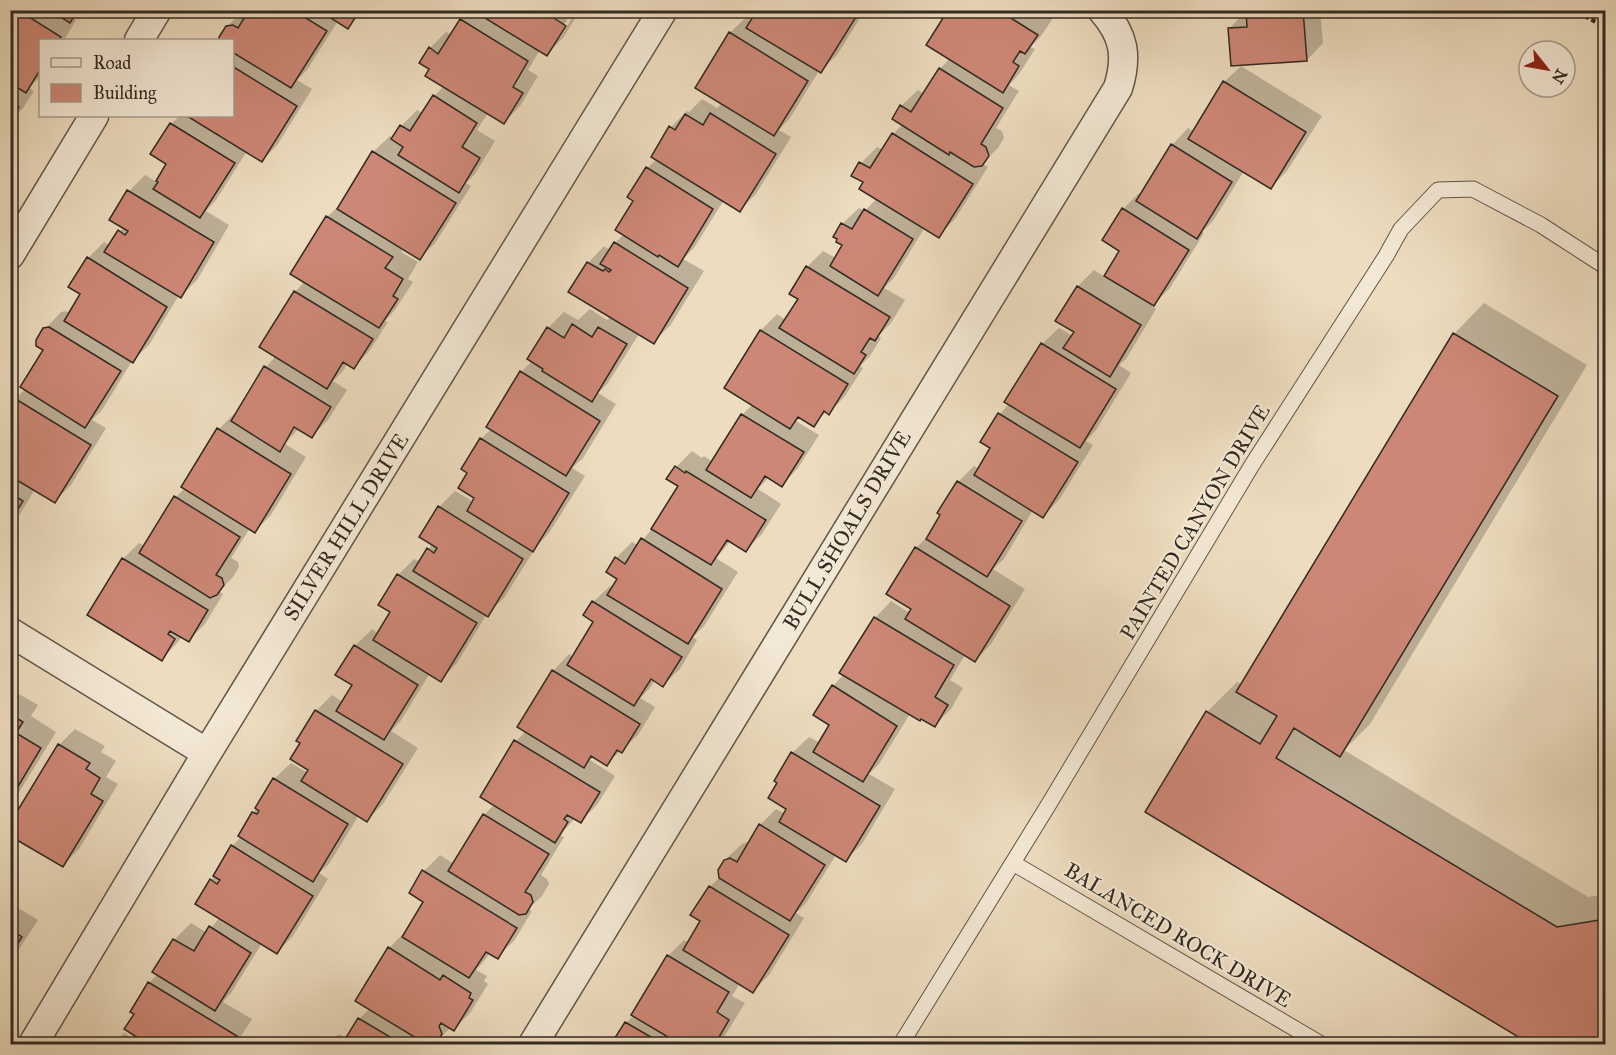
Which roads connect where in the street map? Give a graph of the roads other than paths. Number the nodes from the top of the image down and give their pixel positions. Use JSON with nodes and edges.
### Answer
{"nodes":[{"id":1,"x":157,"y":10,"type":"edge"},
{"id":2,"x":663,"y":10,"type":"edge"},
{"id":3,"x":1102,"y":10,"type":"edge"},
{"id":4,"x":140,"y":39,"type":"edge"},
{"id":5,"x":93,"y":117,"type":"edge"},
{"id":6,"x":10,"y":255,"type":"edge"},
{"id":7,"x":1605,"y":267,"type":"edge"},
{"id":8,"x":10,"y":632,"type":"edge"},
{"id":9,"x":207,"y":753,"type":"junction"},
{"id":10,"x":1013,"y":863,"type":"junction"},
{"id":11,"x":33,"y":1044,"type":"edge"},
{"id":12,"x":533,"y":1044,"type":"edge"},
{"id":13,"x":900,"y":1044,"type":"edge"},
{"id":14,"x":1322,"y":1044,"type":"edge"}],
"edges":[{"from":1,"to":4,"type":"street"},
{"from":2,"to":9,"type":"street","name":"SILVER HILL DRIVE"},
{"from":3,"to":12,"type":"street","name":"BULL SHOALS DRIVE"},
{"from":5,"to":6,"type":"street"},
{"from":7,"to":10,"type":"lane","name":"PAINTED CANYON DRIVE"},
{"from":8,"to":9,"type":"street"},
{"from":9,"to":11,"type":"street","name":"SILVER HILL DRIVE"},
{"from":10,"to":13,"type":"lane","name":"PAINTED CANYON DRIVE"},
{"from":10,"to":14,"type":"lane","name":"BALANCED ROCK DRIVE"}]}
